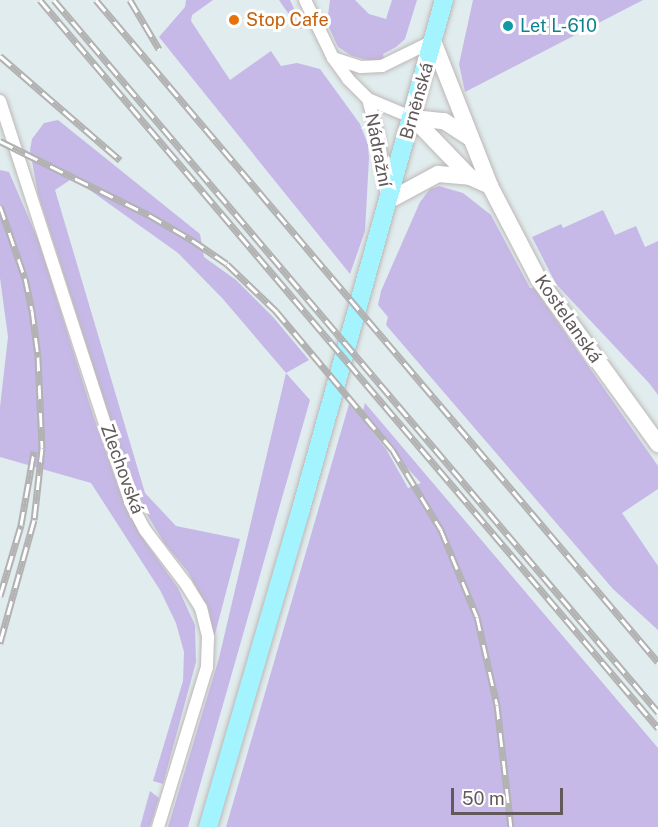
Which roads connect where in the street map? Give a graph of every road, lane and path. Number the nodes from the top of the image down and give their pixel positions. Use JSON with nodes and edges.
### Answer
{"nodes":[{"id":1,"x":305,"y":0,"type":"edge"},
{"id":2,"x":444,"y":0,"type":"edge"},
{"id":3,"x":433,"y":41,"type":"junction"},
{"id":4,"x":333,"y":58,"type":"junction"},
{"id":5,"x":368,"y":99,"type":"junction"},
{"id":6,"x":0,"y":101,"type":"edge"},
{"id":7,"x":412,"y":118,"type":"junction"},
{"id":8,"x":469,"y":138,"type":"junction"},
{"id":9,"x":470,"y":177,"type":"junction"},
{"id":10,"x":490,"y":186,"type":"junction"},
{"id":11,"x":388,"y":201,"type":"junction"},
{"id":12,"x":658,"y":444,"type":"edge"},
{"id":13,"x":158,"y":827,"type":"edge"},
{"id":14,"x":208,"y":827,"type":"edge"}],
"edges":[{"from":1,"to":4,"type":"street","name":"Nádražní"},
{"from":2,"to":3,"type":"main road","name":"Brněnská"},
{"from":3,"to":4,"type":"street"},
{"from":3,"to":7,"type":"main road","name":"Brněnská"},
{"from":3,"to":8,"type":"main road","name":"Kostelanská"},
{"from":4,"to":5,"type":"street","name":"Nádražní"},
{"from":5,"to":7,"type":"street","name":"Nádražní"},
{"from":5,"to":11,"type":"street","name":"Nádražní"},
{"from":6,"to":13,"type":"street","name":"Zlechovská"},
{"from":7,"to":8,"type":"main road"},
{"from":7,"to":9,"type":"main road"},
{"from":7,"to":11,"type":"main road","name":"Brněnská"},
{"from":8,"to":10,"type":"main road","name":"Kostelanská"},
{"from":9,"to":10,"type":"main road"},
{"from":9,"to":11,"type":"main road"},
{"from":10,"to":12,"type":"main road","name":"Kostelanská"},
{"from":11,"to":14,"type":"main road","name":"Brněnská"}]}
